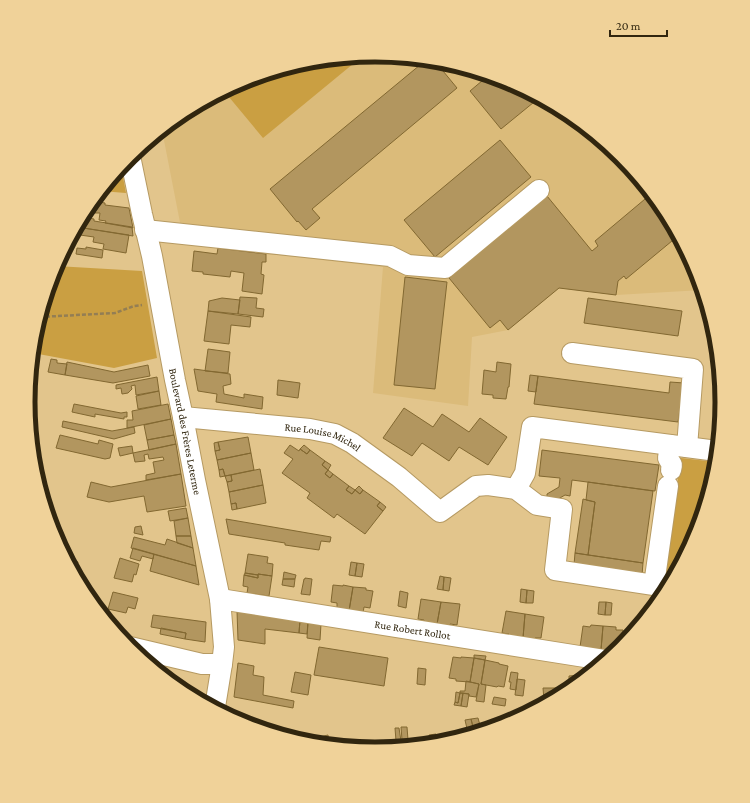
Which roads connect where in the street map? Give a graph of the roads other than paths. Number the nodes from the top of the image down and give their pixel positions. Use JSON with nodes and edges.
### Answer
{"nodes":[{"id":1,"x":132,"y":164,"type":"edge"},
{"id":2,"x":539,"y":190,"type":"dead end"},
{"id":3,"x":145,"y":230,"type":"junction"},
{"id":4,"x":572,"y":353,"type":"dead end"},
{"id":5,"x":183,"y":417,"type":"junction"},
{"id":6,"x":679,"y":446,"type":"junction"},
{"id":7,"x":711,"y":450,"type":"edge"},
{"id":8,"x":516,"y":489,"type":"junction"},
{"id":9,"x":220,"y":599,"type":"junction"},
{"id":10,"x":144,"y":650,"type":"edge"},
{"id":11,"x":597,"y":659,"type":"edge"},
{"id":12,"x":222,"y":664,"type":"junction"},
{"id":13,"x":216,"y":702,"type":"edge"}],
"edges":[{"from":1,"to":3,"type":"street","name":"Boulevard des Frères Leterme"},
{"from":2,"to":3,"type":"street"},
{"from":3,"to":5,"type":"street","name":"Boulevard des Frères Leterme"},
{"from":4,"to":6,"type":"street"},
{"from":5,"to":8,"type":"street","name":"Rue Louise Michel"},
{"from":5,"to":9,"type":"street","name":"Boulevard des Frères Leterme"},
{"from":6,"to":7,"type":"street"},
{"from":6,"to":8,"type":"street"},
{"from":6,"to":8,"type":"street"},
{"from":9,"to":11,"type":"street","name":"Rue Robert Rollot"},
{"from":9,"to":12,"type":"street","name":"Boulevard des Frères Leterme"},
{"from":10,"to":12,"type":"street"},
{"from":12,"to":13,"type":"street","name":"Boulevard des Frères Leterme"}]}
